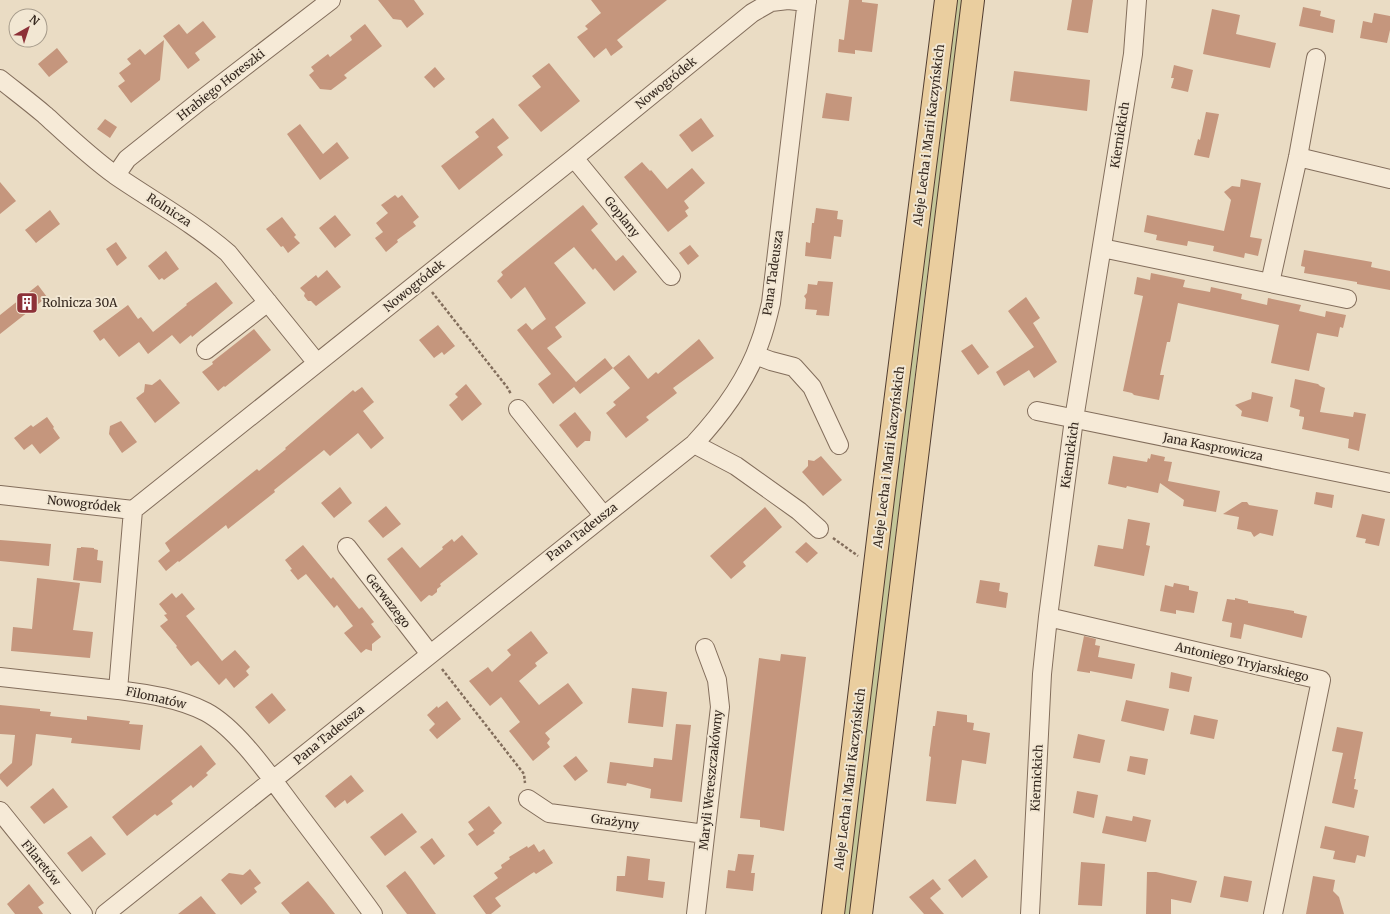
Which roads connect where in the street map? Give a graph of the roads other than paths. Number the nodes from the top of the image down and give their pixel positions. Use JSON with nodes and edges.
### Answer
{"nodes":[{"id":1,"x":331,"y":0,"type":"edge"},
{"id":2,"x":946,"y":0,"type":"edge"},
{"id":3,"x":973,"y":0,"type":"edge"},
{"id":4,"x":1137,"y":0,"type":"edge"},
{"id":5,"x":807,"y":1,"type":"edge"},
{"id":6,"x":1316,"y":58,"type":"dead end"},
{"id":7,"x":0,"y":79,"type":"edge"},
{"id":8,"x":1298,"y":157,"type":"junction"},
{"id":9,"x":574,"y":158,"type":"junction"},
{"id":10,"x":116,"y":175,"type":"junction"},
{"id":11,"x":1390,"y":179,"type":"edge"},
{"id":12,"x":1102,"y":248,"type":"junction"},
{"id":13,"x":671,"y":276,"type":"dead end"},
{"id":14,"x":1270,"y":283,"type":"junction"},
{"id":15,"x":1347,"y":299,"type":"dead end"},
{"id":16,"x":268,"y":302,"type":"junction"},
{"id":17,"x":206,"y":350,"type":"dead end"},
{"id":18,"x":755,"y":355,"type":"junction"},
{"id":19,"x":317,"y":363,"type":"junction"},
{"id":20,"x":518,"y":408,"type":"road end"},
{"id":21,"x":1037,"y":411,"type":"dead end"},
{"id":22,"x":1074,"y":419,"type":"junction"},
{"id":23,"x":694,"y":444,"type":"junction"},
{"id":24,"x":839,"y":446,"type":"dead end"},
{"id":25,"x":1390,"y":483,"type":"edge"},
{"id":26,"x":0,"y":495,"type":"edge"},
{"id":27,"x":133,"y":510,"type":"junction"},
{"id":28,"x":603,"y":515,"type":"junction"},
{"id":29,"x":818,"y":529,"type":"road end"},
{"id":30,"x":347,"y":548,"type":"dead end"},
{"id":31,"x":1048,"y":617,"type":"junction"},
{"id":32,"x":704,"y":648,"type":"dead end"},
{"id":33,"x":430,"y":654,"type":"junction"},
{"id":34,"x":0,"y":677,"type":"edge"},
{"id":35,"x":118,"y":690,"type":"junction"},
{"id":36,"x":273,"y":780,"type":"junction"},
{"id":37,"x":528,"y":799,"type":"road end"},
{"id":38,"x":0,"y":811,"type":"edge"},
{"id":39,"x":705,"y":834,"type":"junction"},
{"id":40,"x":83,"y":914,"type":"edge"},
{"id":41,"x":105,"y":914,"type":"edge"},
{"id":42,"x":373,"y":914,"type":"edge"},
{"id":43,"x":696,"y":914,"type":"edge"},
{"id":44,"x":833,"y":914,"type":"edge"},
{"id":45,"x":860,"y":914,"type":"edge"},
{"id":46,"x":1030,"y":914,"type":"edge"},
{"id":47,"x":1273,"y":914,"type":"edge"}],
"edges":[{"from":1,"to":10,"type":"street","name":"Hrabiego Horeszki"},
{"from":2,"to":44,"type":"main road","name":"Aleje Lecha i Marii Kaczyńskich"},
{"from":3,"to":45,"type":"main road"},
{"from":4,"to":12,"type":"street","name":"Kiernickich"},
{"from":5,"to":9,"type":"street","name":"Nowogródek"},
{"from":5,"to":18,"type":"street","name":"Pana Tadeusza"},
{"from":6,"to":8,"type":"street"},
{"from":7,"to":10,"type":"street","name":"Rolnicza"},
{"from":8,"to":11,"type":"street"},
{"from":8,"to":14,"type":"street"},
{"from":9,"to":13,"type":"street","name":"Goplany"},
{"from":9,"to":19,"type":"street","name":"Nowogródek"},
{"from":10,"to":16,"type":"street","name":"Rolnicza"},
{"from":12,"to":14,"type":"street"},
{"from":12,"to":22,"type":"street","name":"Kiernickich"},
{"from":14,"to":15,"type":"street"},
{"from":16,"to":17,"type":"street"},
{"from":16,"to":19,"type":"street","name":"Rolnicza"},
{"from":18,"to":23,"type":"street","name":"Pana Tadeusza"},
{"from":18,"to":24,"type":"street"},
{"from":19,"to":27,"type":"street","name":"Nowogródek"},
{"from":20,"to":28,"type":"street"},
{"from":21,"to":22,"type":"street","name":"Jana Kasprowicza"},
{"from":22,"to":25,"type":"street","name":"Jana Kasprowicza"},
{"from":22,"to":31,"type":"street","name":"Kiernickich"},
{"from":23,"to":28,"type":"street","name":"Pana Tadeusza"},
{"from":23,"to":29,"type":"street"},
{"from":26,"to":27,"type":"street","name":"Nowogródek"},
{"from":27,"to":35,"type":"street","name":"Filomatów"},
{"from":28,"to":33,"type":"street","name":"Pana Tadeusza"},
{"from":30,"to":33,"type":"street","name":"Gerwazego"},
{"from":31,"to":46,"type":"street","name":"Kiernickich"},
{"from":31,"to":47,"type":"street","name":"Antoniego Tryjarskiego"},
{"from":32,"to":39,"type":"street","name":"Maryli Wereszczakówny"},
{"from":33,"to":36,"type":"street","name":"Pana Tadeusza"},
{"from":34,"to":35,"type":"street"},
{"from":35,"to":36,"type":"street","name":"Filomatów"},
{"from":36,"to":41,"type":"street","name":"Pana Tadeusza"},
{"from":36,"to":42,"type":"street","name":"Filomatów"},
{"from":37,"to":39,"type":"street","name":"Grażyny"},
{"from":38,"to":40,"type":"street","name":"Filaretów"},
{"from":39,"to":43,"type":"street","name":"Maryli Wereszczakówny"}]}
